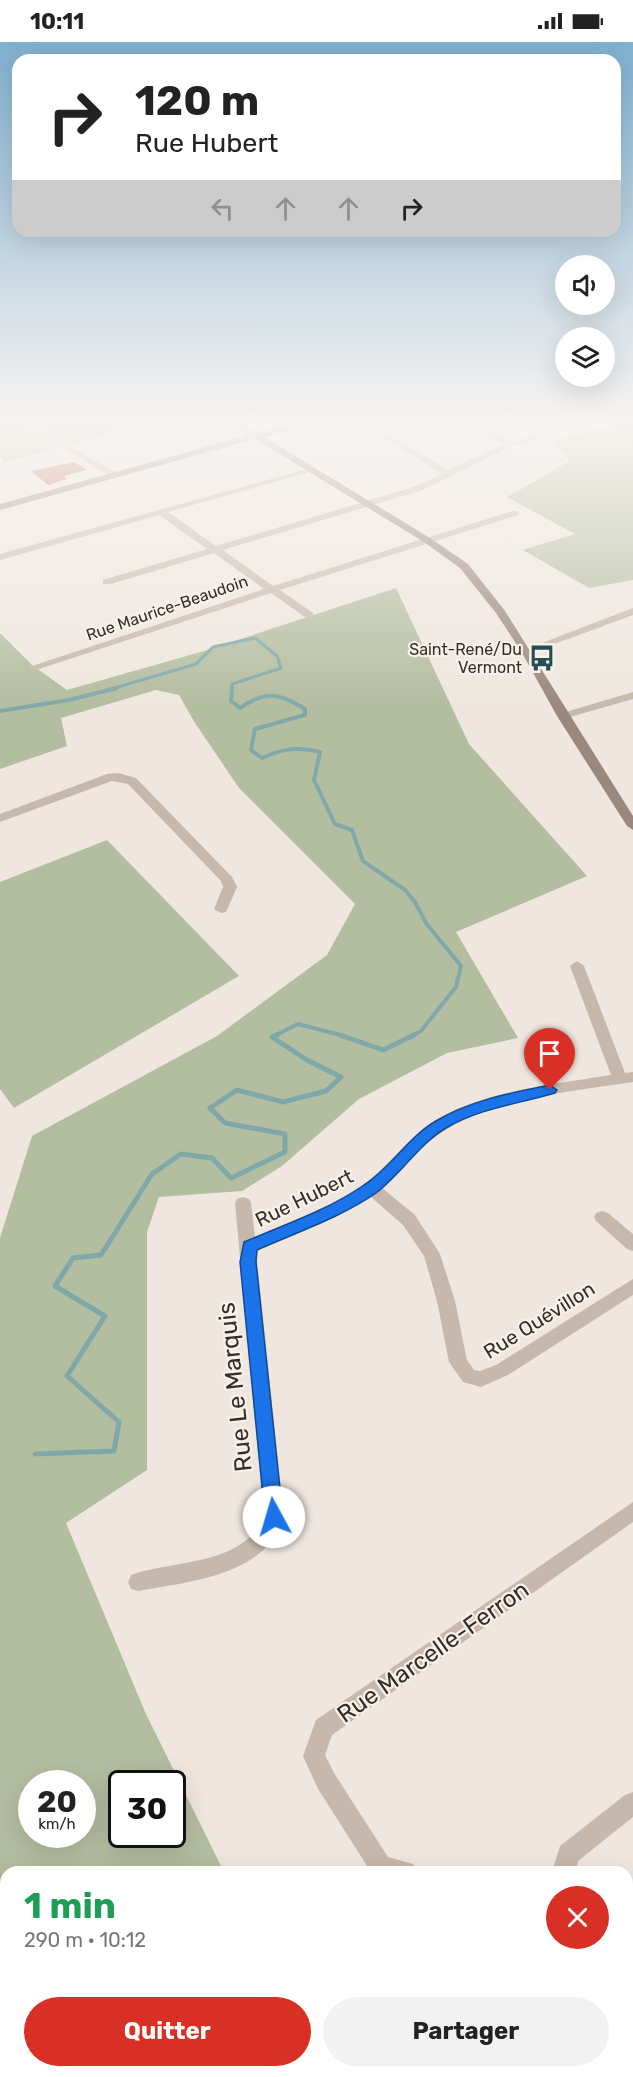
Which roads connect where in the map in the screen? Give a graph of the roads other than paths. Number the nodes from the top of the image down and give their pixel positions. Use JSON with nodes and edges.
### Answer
{"nodes":[{"id":1,"x":140,"y":518,"type":"edge"},
{"id":2,"x":170,"y":518,"type":"edge"},
{"id":3,"x":318,"y":518,"type":"edge"},
{"id":4,"x":391,"y":518,"type":"edge"},
{"id":5,"x":499,"y":518,"type":"edge"},
{"id":6,"x":427,"y":540,"type":"junction"},
{"id":7,"x":215,"y":549,"type":"junction"},
{"id":8,"x":0,"y":557,"type":"edge"},
{"id":9,"x":106,"y":582,"type":"dead end"},
{"id":10,"x":272,"y":589,"type":"junction"},
{"id":11,"x":633,"y":612,"type":"edge"},
{"id":12,"x":309,"y":615,"type":"dead end"},
{"id":13,"x":526,"y":651,"type":"junction"},
{"id":14,"x":35,"y":667,"type":"dead end"},
{"id":15,"x":633,"y":695,"type":"edge"},
{"id":16,"x":564,"y":716,"type":"junction"},
{"id":17,"x":0,"y":818,"type":"edge"},
{"id":18,"x":633,"y":826,"type":"edge"},
{"id":19,"x":221,"y":909,"type":"dead end"},
{"id":20,"x":577,"y":966,"type":"dead end"},
{"id":21,"x":627,"y":1078,"type":"edge"},
{"id":22,"x":372,"y":1188,"type":"junction"},
{"id":23,"x":243,"y":1203,"type":"dead end"},
{"id":24,"x":602,"y":1217,"type":"dead end"},
{"id":25,"x":633,"y":1244,"type":"edge"},
{"id":26,"x":249,"y":1247,"type":"junction"},
{"id":27,"x":633,"y":1286,"type":"edge"},
{"id":28,"x":633,"y":1511,"type":"edge"},
{"id":29,"x":138,"y":1582,"type":"dead end"},
{"id":30,"x":633,"y":1803,"type":"edge"},
{"id":31,"x":380,"y":1866,"type":"edge"},
{"id":32,"x":565,"y":1866,"type":"edge"}],
"edges":[{"from":1,"to":8,"type":"street"},
{"from":2,"to":7,"type":"street"},
{"from":3,"to":7,"type":"street"},
{"from":4,"to":6,"type":"street"},
{"from":5,"to":6,"type":"street","name":"Rue Maurice-Beaudoin"},
{"from":6,"to":10,"type":"street","name":"Rue Maurice-Beaudoin"},
{"from":6,"to":13,"type":"street"},
{"from":7,"to":9,"type":"street"},
{"from":7,"to":10,"type":"street"},
{"from":10,"to":12,"type":"street"},
{"from":10,"to":14,"type":"street","name":"Rue Maurice-Beaudoin"},
{"from":11,"to":13,"type":"street"},
{"from":13,"to":16,"type":"street"},
{"from":15,"to":16,"type":"street"},
{"from":16,"to":18,"type":"street"},
{"from":17,"to":19,"type":"street"},
{"from":20,"to":21,"type":"street"},
{"from":21,"to":22,"type":"street","name":"Rue Hubert"},
{"from":22,"to":26,"type":"street","name":"Rue Hubert"},
{"from":22,"to":27,"type":"street","name":"Rue Quévillon"},
{"from":23,"to":26,"type":"street","name":"Rue Le Marquis"},
{"from":24,"to":25,"type":"street"},
{"from":26,"to":29,"type":"street","name":"Rue Le Marquis"},
{"from":28,"to":31,"type":"street","name":"Rue Marcelle-Ferron"},
{"from":30,"to":32,"type":"street"}]}
